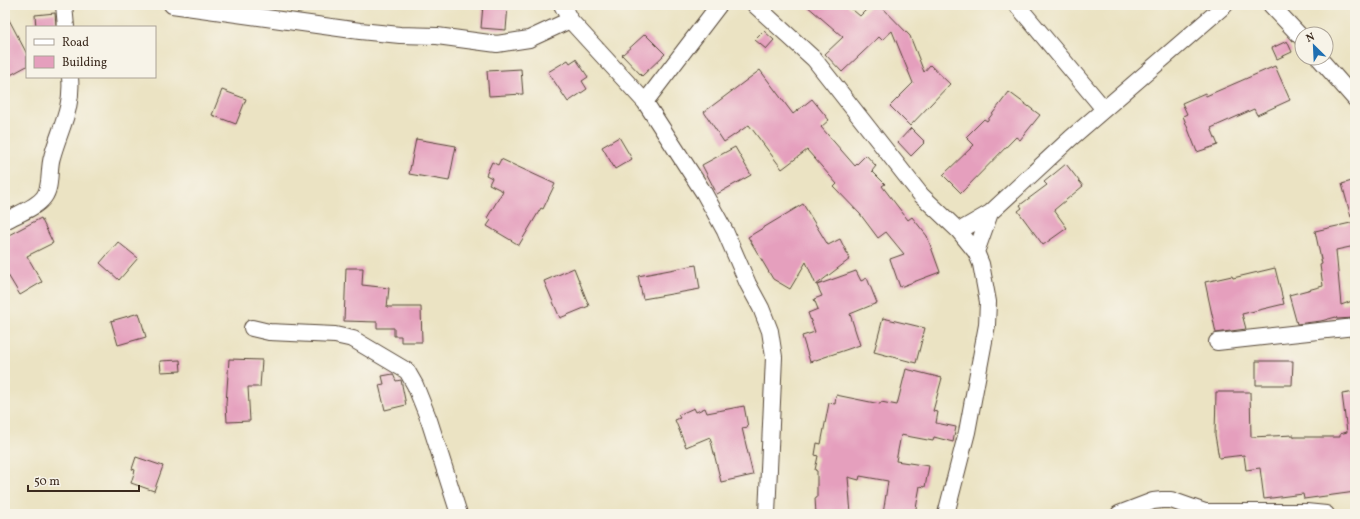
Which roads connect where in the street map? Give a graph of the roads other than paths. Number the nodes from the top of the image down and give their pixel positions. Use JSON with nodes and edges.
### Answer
{"nodes":[{"id":1,"x":64,"y":5,"type":"edge"},
{"id":2,"x":172,"y":5,"type":"edge"},
{"id":3,"x":562,"y":5,"type":"edge"},
{"id":4,"x":718,"y":5,"type":"edge"},
{"id":5,"x":755,"y":5,"type":"edge"},
{"id":6,"x":1017,"y":5,"type":"edge"},
{"id":7,"x":1225,"y":5,"type":"edge"},
{"id":8,"x":1271,"y":5,"type":"edge"},
{"id":9,"x":570,"y":20,"type":"junction"},
{"id":10,"x":66,"y":26,"type":"edge"},
{"id":11,"x":1294,"y":29,"type":"edge"},
{"id":12,"x":1326,"y":66,"type":"edge"},
{"id":13,"x":70,"y":78,"type":"edge"},
{"id":14,"x":1355,"y":99,"type":"edge"},
{"id":15,"x":645,"y":102,"type":"junction"},
{"id":16,"x":1104,"y":109,"type":"junction"},
{"id":17,"x":990,"y":213,"type":"junction"},
{"id":18,"x":5,"y":221,"type":"edge"},
{"id":19,"x":959,"y":231,"type":"junction"},
{"id":20,"x":976,"y":252,"type":"junction"},
{"id":21,"x":1355,"y":327,"type":"edge"},
{"id":22,"x":252,"y":328,"type":"dead end"},
{"id":23,"x":1217,"y":342,"type":"dead end"},
{"id":24,"x":1250,"y":513,"type":"edge"},
{"id":25,"x":459,"y":514,"type":"edge"},
{"id":26,"x":767,"y":514,"type":"edge"},
{"id":27,"x":946,"y":514,"type":"edge"},
{"id":28,"x":1119,"y":514,"type":"edge"},
{"id":29,"x":1326,"y":514,"type":"edge"}],
"edges":[{"from":1,"to":10,"type":"street"},
{"from":2,"to":9,"type":"street"},
{"from":3,"to":9,"type":"street"},
{"from":4,"to":15,"type":"street"},
{"from":5,"to":19,"type":"street"},
{"from":6,"to":16,"type":"street"},
{"from":7,"to":16,"type":"street"},
{"from":8,"to":11,"type":"street"},
{"from":9,"to":15,"type":"street"},
{"from":12,"to":14,"type":"street"},
{"from":13,"to":18,"type":"street"},
{"from":15,"to":26,"type":"street"},
{"from":16,"to":17,"type":"street"},
{"from":17,"to":19,"type":"street"},
{"from":17,"to":20,"type":"street"},
{"from":19,"to":20,"type":"street"},
{"from":20,"to":27,"type":"street"},
{"from":21,"to":23,"type":"street"},
{"from":22,"to":25,"type":"street"},
{"from":24,"to":28,"type":"street"},
{"from":24,"to":29,"type":"street"}]}
